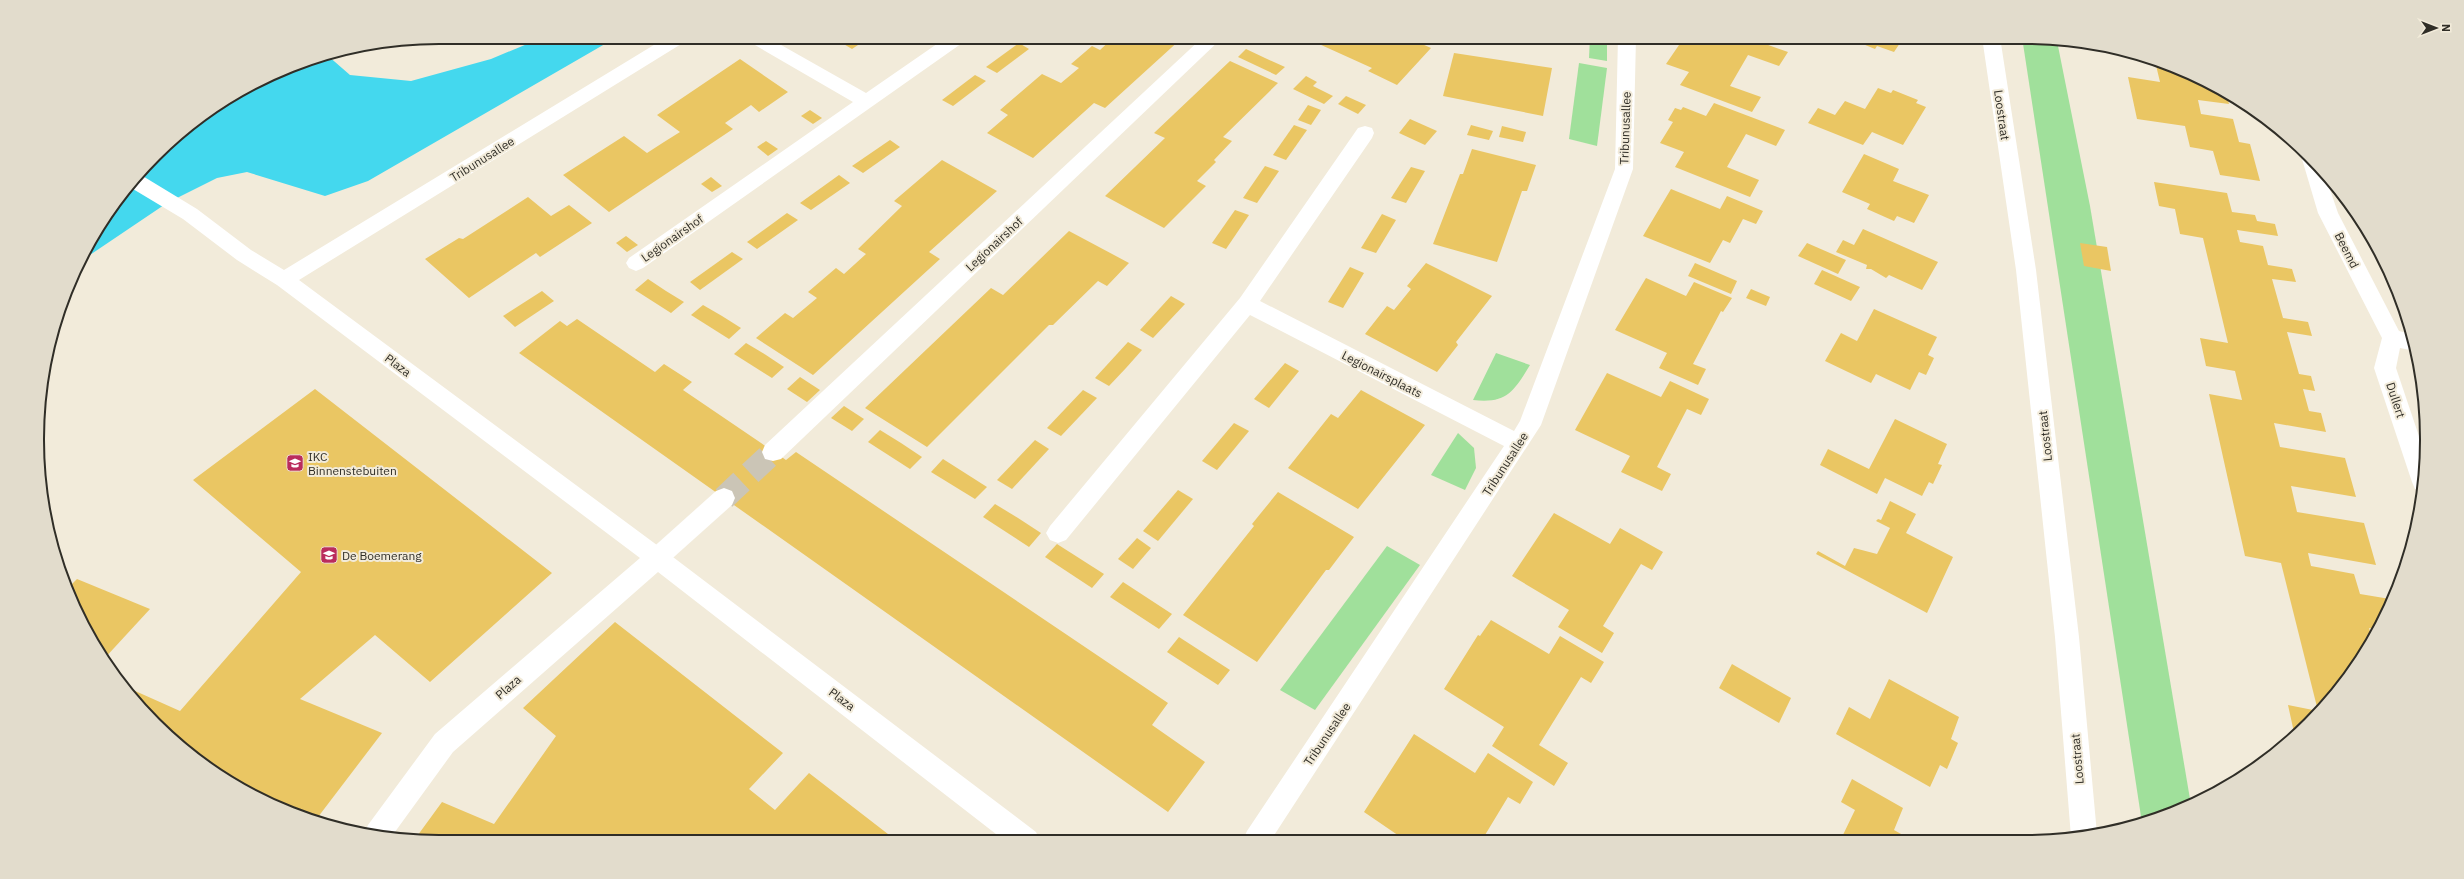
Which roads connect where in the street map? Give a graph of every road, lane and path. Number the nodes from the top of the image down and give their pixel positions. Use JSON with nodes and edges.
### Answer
{"nodes":[{"id":1,"x":669,"y":44,"type":"edge"},
{"id":2,"x":766,"y":44,"type":"edge"},
{"id":3,"x":949,"y":44,"type":"edge"},
{"id":4,"x":1207,"y":44,"type":"edge"},
{"id":5,"x":1627,"y":44,"type":"edge"},
{"id":6,"x":1993,"y":44,"type":"edge"},
{"id":7,"x":867,"y":102,"type":"junction"},
{"id":8,"x":1365,"y":134,"type":"dead end"},
{"id":9,"x":2315,"y":172,"type":"edge"},
{"id":10,"x":139,"y":183,"type":"edge"},
{"id":11,"x":636,"y":264,"type":"dead end"},
{"id":12,"x":284,"y":280,"type":"junction"},
{"id":13,"x":1247,"y":304,"type":"junction"},
{"id":14,"x":2392,"y":338,"type":"junction"},
{"id":15,"x":2408,"y":342,"type":"edge"},
{"id":16,"x":1518,"y":443,"type":"junction"},
{"id":17,"x":774,"y":452,"type":"tunnel mouth"},
{"id":18,"x":2419,"y":469,"type":"edge"},
{"id":19,"x":724,"y":498,"type":"tunnel mouth"},
{"id":20,"x":1058,"y":533,"type":"dead end"},
{"id":21,"x":657,"y":558,"type":"junction"},
{"id":22,"x":379,"y":830,"type":"edge"},
{"id":23,"x":2083,"y":831,"type":"edge"},
{"id":24,"x":1019,"y":835,"type":"edge"},
{"id":25,"x":1259,"y":835,"type":"edge"}],
"edges":[{"from":1,"to":12,"type":"street","name":"Tribunusallee"},
{"from":2,"to":7,"type":"street"},
{"from":3,"to":7,"type":"street","name":"Legionairshof"},
{"from":4,"to":17,"type":"street","name":"Legionairshof"},
{"from":5,"to":16,"type":"street","name":"Tribunusallee"},
{"from":6,"to":23,"type":"street","name":"Loostraat"},
{"from":7,"to":11,"type":"street","name":"Legionairshof"},
{"from":8,"to":13,"type":"street"},
{"from":9,"to":14,"type":"street","name":"Beemd"},
{"from":10,"to":12,"type":"street","name":"Plaza"},
{"from":12,"to":21,"type":"street","name":"Plaza"},
{"from":13,"to":16,"type":"street","name":"Legionairsplaats"},
{"from":13,"to":20,"type":"street"},
{"from":14,"to":15,"type":"street"},
{"from":14,"to":18,"type":"street","name":"Dullert"},
{"from":16,"to":25,"type":"street","name":"Tribunusallee"},
{"from":19,"to":21,"type":"street"},
{"from":21,"to":22,"type":"street","name":"Plaza"},
{"from":21,"to":24,"type":"street","name":"Plaza"}]}
